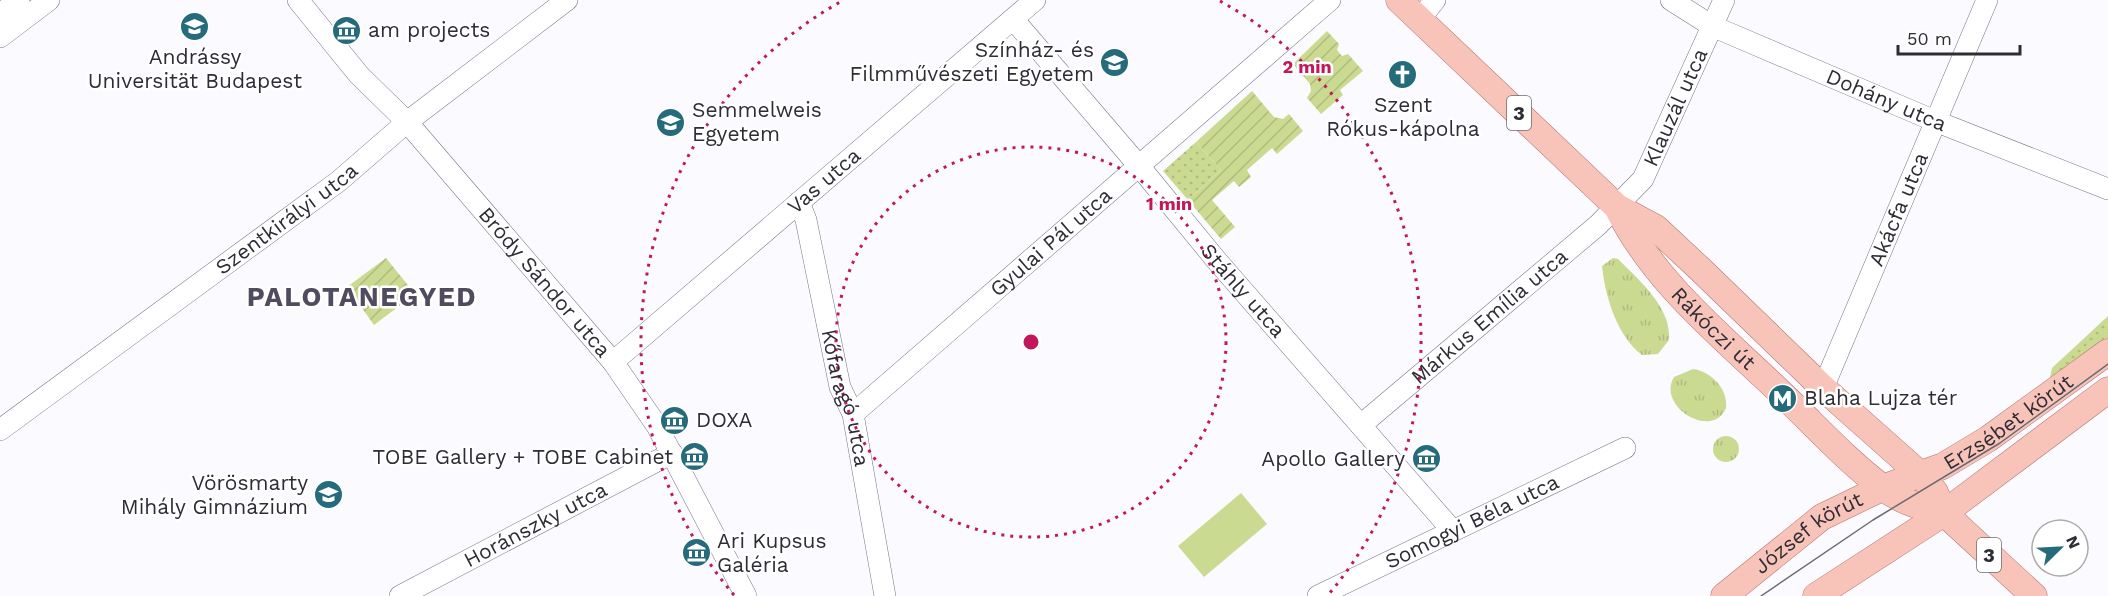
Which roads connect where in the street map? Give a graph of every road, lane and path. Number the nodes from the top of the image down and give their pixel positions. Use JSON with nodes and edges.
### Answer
{"nodes":[{"id":1,"x":19,"y":0,"type":"edge"},
{"id":2,"x":50,"y":0,"type":"edge"},
{"id":3,"x":298,"y":0,"type":"edge"},
{"id":4,"x":567,"y":0,"type":"edge"},
{"id":5,"x":1035,"y":0,"type":"edge"},
{"id":6,"x":1399,"y":0,"type":"edge"},
{"id":7,"x":1671,"y":0,"type":"edge"},
{"id":8,"x":1724,"y":0,"type":"edge"},
{"id":9,"x":1987,"y":0,"type":"edge"},
{"id":10,"x":1325,"y":5,"type":"edge"},
{"id":11,"x":1428,"y":10,"type":"edge"},
{"id":12,"x":0,"y":14,"type":"edge"},
{"id":13,"x":1013,"y":19,"type":"junction"},
{"id":14,"x":1713,"y":26,"type":"junction"},
{"id":15,"x":0,"y":37,"type":"edge"},
{"id":16,"x":1935,"y":121,"type":"junction"},
{"id":17,"x":407,"y":122,"type":"junction"},
{"id":18,"x":1139,"y":166,"type":"junction"},
{"id":19,"x":2108,"y":189,"type":"edge"},
{"id":20,"x":799,"y":202,"type":"junction"},
{"id":21,"x":1617,"y":207,"type":"junction"},
{"id":22,"x":2108,"y":352,"type":"edge"},
{"id":23,"x":613,"y":362,"type":"junction"},
{"id":24,"x":1823,"y":388,"type":"junction"},
{"id":25,"x":2108,"y":390,"type":"edge"},
{"id":26,"x":853,"y":414,"type":"junction"},
{"id":27,"x":1361,"y":425,"type":"junction"},
{"id":28,"x":0,"y":430,"type":"edge"},
{"id":29,"x":1625,"y":448,"type":"dead end"},
{"id":30,"x":672,"y":453,"type":"junction"},
{"id":31,"x":1901,"y":481,"type":"junction"},
{"id":32,"x":1944,"y":513,"type":"junction"},
{"id":33,"x":1452,"y":530,"type":"junction"},
{"id":34,"x":400,"y":596,"type":"edge"},
{"id":35,"x":746,"y":596,"type":"edge"},
{"id":36,"x":885,"y":596,"type":"edge"},
{"id":37,"x":1318,"y":596,"type":"edge"},
{"id":38,"x":1724,"y":596,"type":"edge"},
{"id":39,"x":1816,"y":596,"type":"edge"},
{"id":40,"x":2034,"y":596,"type":"edge"}],
"edges":[{"from":1,"to":12,"type":"street"},
{"from":2,"to":15,"type":"street"},
{"from":3,"to":17,"type":"street","name":"Bródy Sándor utca"},
{"from":4,"to":17,"type":"street","name":"Szentkirályi utca"},
{"from":5,"to":13,"type":"street","name":"Vas utca"},
{"from":6,"to":11,"type":"main road","name":"Rákóczi út","number":"3"},
{"from":7,"to":14,"type":"street","name":"Dohány utca"},
{"from":8,"to":14,"type":"street","name":"Klauzál utca"},
{"from":9,"to":16,"type":"street","name":"Akácfa utca"},
{"from":10,"to":18,"type":"street","name":"Gyulai Pál utca"},
{"from":11,"to":21,"type":"main road","name":"Rákóczi út","number":"3"},
{"from":13,"to":18,"type":"street","name":"Stáhly utca"},
{"from":13,"to":20,"type":"street","name":"Vas utca"},
{"from":14,"to":16,"type":"street","name":"Dohány utca"},
{"from":14,"to":21,"type":"street","name":"Klauzál utca"},
{"from":16,"to":19,"type":"street","name":"Dohány utca"},
{"from":16,"to":24,"type":"street","name":"Akácfa utca"},
{"from":17,"to":23,"type":"street","name":"Bródy Sándor utca"},
{"from":17,"to":28,"type":"street","name":"Szentkirályi utca"},
{"from":18,"to":26,"type":"street","name":"Gyulai Pál utca"},
{"from":18,"to":27,"type":"street","name":"Stáhly utca"},
{"from":20,"to":23,"type":"street","name":"Vas utca"},
{"from":20,"to":26,"type":"street","name":"Kőfaragó utca"},
{"from":21,"to":24,"type":"main road","name":"Rákóczi út","number":"3"},
{"from":21,"to":27,"type":"street","name":"Márkus Emília utca"},
{"from":21,"to":31,"type":"main road","name":"Rákóczi út","number":"3"},
{"from":22,"to":31,"type":"main road","name":"Erzsébet körút"},
{"from":23,"to":30,"type":"street","name":"Bródy Sándor utca"},
{"from":24,"to":31,"type":"main road","name":"Rákóczi út","number":"3"},
{"from":25,"to":32,"type":"main road","name":"Erzsébet körút"},
{"from":26,"to":36,"type":"street","name":"Kőfaragó utca"},
{"from":27,"to":33,"type":"street","name":"Stáhly utca"},
{"from":29,"to":33,"type":"street","name":"Somogyi Béla utca"},
{"from":30,"to":34,"type":"street","name":"Horánszky utca"},
{"from":30,"to":35,"type":"street","name":"Bródy Sándor utca"},
{"from":31,"to":32,"type":"main road","name":"Rákóczi út","number":"3"},
{"from":31,"to":32,"type":"main road","name":"Rákóczi út","number":"3"},
{"from":31,"to":38,"type":"main road","name":"József körút"},
{"from":32,"to":39,"type":"main road"},
{"from":32,"to":40,"type":"main road","name":"Rákóczi út","number":"3"},
{"from":33,"to":37,"type":"street","name":"Somogyi Béla utca"}]}
